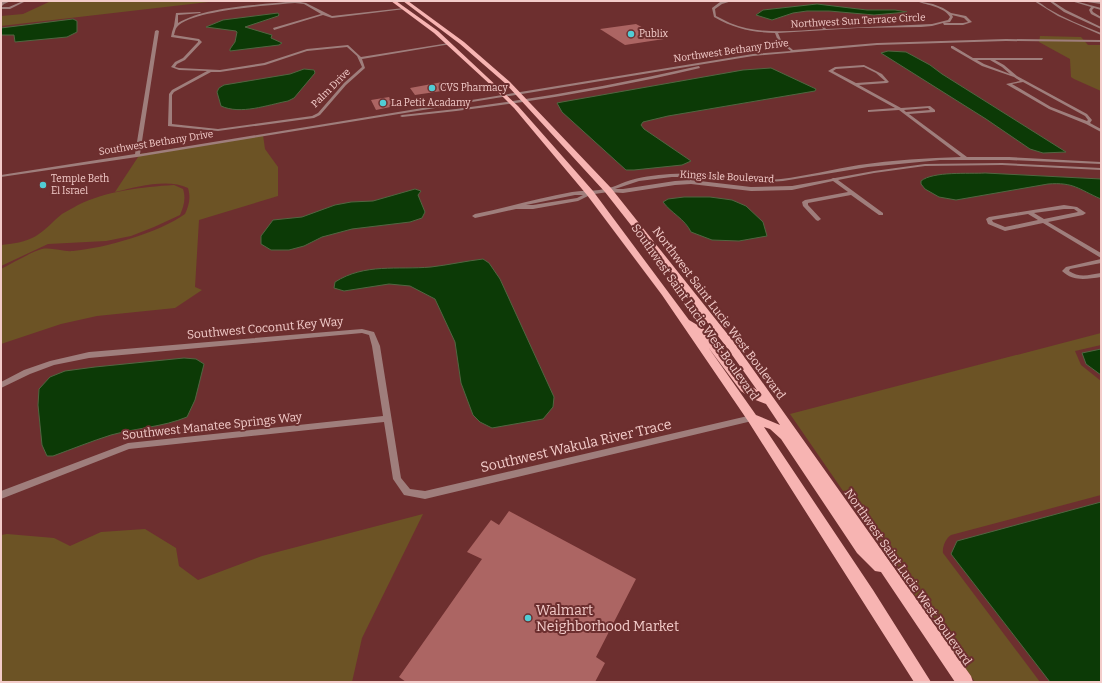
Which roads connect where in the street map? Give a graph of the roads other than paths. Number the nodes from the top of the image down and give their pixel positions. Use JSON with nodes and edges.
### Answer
{"nodes":[{"id":1,"x":10,"y":1,"type":"edge"},
{"id":2,"x":25,"y":1,"type":"edge"},
{"id":3,"x":271,"y":1,"type":"edge"},
{"id":4,"x":303,"y":1,"type":"edge"},
{"id":5,"x":393,"y":1,"type":"edge"},
{"id":6,"x":398,"y":1,"type":"edge"},
{"id":7,"x":405,"y":1,"type":"edge"},
{"id":8,"x":731,"y":1,"type":"edge"},
{"id":9,"x":918,"y":1,"type":"edge"},
{"id":10,"x":1035,"y":1,"type":"edge"},
{"id":11,"x":1050,"y":1,"type":"edge"},
{"id":12,"x":1072,"y":1,"type":"edge"},
{"id":13,"x":1087,"y":1,"type":"edge"},
{"id":14,"x":1101,"y":3,"type":"edge"},
{"id":15,"x":262,"y":6,"type":"junction"},
{"id":16,"x":413,"y":6,"type":"junction"},
{"id":17,"x":1,"y":7,"type":"edge"},
{"id":18,"x":402,"y":7,"type":"junction"},
{"id":19,"x":1093,"y":7,"type":"junction"},
{"id":20,"x":1101,"y":7,"type":"edge"},
{"id":21,"x":209,"y":13,"type":"junction"},
{"id":22,"x":323,"y":14,"type":"junction"},
{"id":23,"x":424,"y":14,"type":"junction"},
{"id":24,"x":951,"y":14,"type":"junction"},
{"id":25,"x":1101,"y":18,"type":"edge"},
{"id":26,"x":1086,"y":21,"type":"junction"},
{"id":27,"x":1071,"y":22,"type":"junction"},
{"id":28,"x":941,"y":24,"type":"junction"},
{"id":29,"x":176,"y":26,"type":"junction"},
{"id":30,"x":427,"y":26,"type":"junction"},
{"id":31,"x":862,"y":27,"type":"junction"},
{"id":32,"x":1101,"y":28,"type":"edge"},
{"id":33,"x":274,"y":29,"type":"dead end"},
{"id":34,"x":826,"y":30,"type":"junction"},
{"id":35,"x":157,"y":31,"type":"dead end"},
{"id":36,"x":776,"y":32,"type":"junction"},
{"id":37,"x":1101,"y":34,"type":"edge"},
{"id":38,"x":1101,"y":41,"type":"edge"},
{"id":39,"x":947,"y":42,"type":"junction"},
{"id":40,"x":449,"y":44,"type":"junction"},
{"id":41,"x":463,"y":44,"type":"junction"},
{"id":42,"x":952,"y":48,"type":"dead end"},
{"id":43,"x":792,"y":50,"type":"junction"},
{"id":44,"x":797,"y":53,"type":"junction"},
{"id":45,"x":476,"y":55,"type":"junction"},
{"id":46,"x":359,"y":58,"type":"junction"},
{"id":47,"x":973,"y":59,"type":"junction"},
{"id":48,"x":991,"y":59,"type":"junction"},
{"id":49,"x":1042,"y":59,"type":"dead end"},
{"id":50,"x":209,"y":72,"type":"junction"},
{"id":51,"x":1016,"y":77,"type":"junction"},
{"id":52,"x":1024,"y":81,"type":"junction"},
{"id":53,"x":855,"y":84,"type":"junction"},
{"id":54,"x":504,"y":95,"type":"junction"},
{"id":55,"x":522,"y":97,"type":"junction"},
{"id":56,"x":512,"y":103,"type":"junction"},
{"id":57,"x":900,"y":109,"type":"junction"},
{"id":58,"x":869,"y":111,"type":"dead end"},
{"id":59,"x":906,"y":113,"type":"junction"},
{"id":60,"x":1088,"y":123,"type":"junction"},
{"id":61,"x":314,"y":126,"type":"junction"},
{"id":62,"x":235,"y":128,"type":"junction"},
{"id":63,"x":1101,"y":131,"type":"edge"},
{"id":64,"x":236,"y":140,"type":"junction"},
{"id":65,"x":137,"y":156,"type":"junction"},
{"id":66,"x":965,"y":158,"type":"junction"},
{"id":67,"x":1101,"y":163,"type":"edge"},
{"id":68,"x":972,"y":164,"type":"junction"},
{"id":69,"x":1101,"y":169,"type":"edge"},
{"id":70,"x":825,"y":173,"type":"junction"},
{"id":71,"x":1,"y":176,"type":"edge"},
{"id":72,"x":834,"y":180,"type":"junction"},
{"id":73,"x":608,"y":190,"type":"junction"},
{"id":74,"x":851,"y":193,"type":"junction"},
{"id":75,"x":590,"y":194,"type":"junction"},
{"id":76,"x":1030,"y":213,"type":"junction"},
{"id":77,"x":881,"y":214,"type":"dead end"},
{"id":78,"x":474,"y":215,"type":"dead end"},
{"id":79,"x":818,"y":219,"type":"dead end"},
{"id":80,"x":1043,"y":222,"type":"junction"},
{"id":81,"x":1101,"y":256,"type":"edge"},
{"id":82,"x":1101,"y":261,"type":"edge"},
{"id":83,"x":1101,"y":275,"type":"edge"},
{"id":84,"x":685,"y":322,"type":"junction"},
{"id":85,"x":1,"y":385,"type":"edge"},
{"id":86,"x":770,"y":401,"type":"junction"},
{"id":87,"x":752,"y":418,"type":"junction"},
{"id":88,"x":387,"y":419,"type":"junction"},
{"id":89,"x":407,"y":492,"type":"joint"},
{"id":90,"x":1,"y":495,"type":"edge"},
{"id":91,"x":896,"y":581,"type":"junction"},
{"id":92,"x":923,"y":682,"type":"edge"},
{"id":93,"x":965,"y":682,"type":"edge"}],
"edges":[{"from":1,"to":17,"type":"street"},
{"from":2,"to":17,"type":"street"},
{"from":3,"to":15,"type":"street"},
{"from":4,"to":15,"type":"street"},
{"from":4,"to":22,"type":"street"},
{"from":5,"to":18,"type":"main road","name":"Southwest Saint Lucie West Boulevard"},
{"from":6,"to":16,"type":"main road"},
{"from":7,"to":16,"type":"main road","name":"Northwest Saint Lucie West Boulevard"},
{"from":8,"to":36,"type":"street","name":"Northwest Sun Terrace Circle"},
{"from":9,"to":24,"type":"street","name":"Northwest Sun Terrace Circle"},
{"from":10,"to":27,"type":"street"},
{"from":11,"to":26,"type":"street"},
{"from":12,"to":19,"type":"street"},
{"from":13,"to":14,"type":"street"},
{"from":15,"to":21,"type":"street"},
{"from":16,"to":23,"type":"main road","name":"Northwest Saint Lucie West Boulevard"},
{"from":18,"to":22,"type":"street"},
{"from":18,"to":23,"type":"main road"},
{"from":18,"to":30,"type":"main road","name":"Southwest Saint Lucie West Boulevard"},
{"from":19,"to":20,"type":"street"},
{"from":19,"to":25,"type":"street"},
{"from":21,"to":29,"type":"street"},
{"from":21,"to":29,"type":"street"},
{"from":22,"to":33,"type":"street"},
{"from":23,"to":41,"type":"main road","name":"Northwest Saint Lucie West Boulevard"},
{"from":24,"to":28,"type":"street","name":"Northwest Sun Terrace Circle"},
{"from":24,"to":28,"type":"street","name":"Northwest Sun Terrace Circle"},
{"from":26,"to":27,"type":"street"},
{"from":26,"to":32,"type":"street"},
{"from":27,"to":37,"type":"street"},
{"from":28,"to":31,"type":"street","name":"Northwest Sun Terrace Circle"},
{"from":29,"to":50,"type":"street","name":"Palm Drive"},
{"from":30,"to":40,"type":"main road","name":"Southwest Saint Lucie West Boulevard"},
{"from":30,"to":41,"type":"main road"},
{"from":31,"to":34,"type":"street","name":"Northwest Sun Terrace Circle"},
{"from":31,"to":34,"type":"street"},
{"from":34,"to":36,"type":"street","name":"Northwest Sun Terrace Circle"},
{"from":35,"to":65,"type":"street"},
{"from":36,"to":43,"type":"street","name":"Northwest Sun Terrace Circle"},
{"from":38,"to":39,"type":"street","name":"Northwest Bethany Drive"},
{"from":39,"to":43,"type":"street","name":"Northwest Bethany Drive"},
{"from":39,"to":44,"type":"street","name":"Northwest Bethany Drive"},
{"from":40,"to":45,"type":"main road"},
{"from":40,"to":46,"type":"street"},
{"from":40,"to":54,"type":"main road","name":"Southwest Saint Lucie West Boulevard"},
{"from":41,"to":45,"type":"main road","name":"Northwest Saint Lucie West Boulevard"},
{"from":42,"to":47,"type":"street"},
{"from":43,"to":44,"type":"street","name":"Northwest Sun Terrace Circle"},
{"from":43,"to":55,"type":"street","name":"Northwest Bethany Drive"},
{"from":44,"to":55,"type":"street","name":"Northwest Bethany Drive"},
{"from":45,"to":55,"type":"main road","name":"Northwest Saint Lucie West Boulevard"},
{"from":46,"to":50,"type":"street","name":"Palm Drive"},
{"from":46,"to":62,"type":"street","name":"Palm Drive"},
{"from":47,"to":48,"type":"street"},
{"from":47,"to":51,"type":"street"},
{"from":48,"to":49,"type":"street"},
{"from":48,"to":51,"type":"street"},
{"from":50,"to":62,"type":"street","name":"Palm Drive"},
{"from":51,"to":52,"type":"street"},
{"from":52,"to":60,"type":"street"},
{"from":52,"to":60,"type":"street"},
{"from":53,"to":53,"type":"street"},
{"from":53,"to":57,"type":"street"},
{"from":54,"to":55,"type":"street","name":"Southwest Bethany Drive"},
{"from":54,"to":56,"type":"main road","name":"Southwest Saint Lucie West Boulevard"},
{"from":54,"to":61,"type":"street","name":"Southwest Bethany Drive"},
{"from":55,"to":56,"type":"street","name":"Southwest Bethany Drive"},
{"from":55,"to":73,"type":"main road","name":"Northwest Saint Lucie West Boulevard"},
{"from":56,"to":61,"type":"street","name":"Southwest Bethany Drive"},
{"from":56,"to":75,"type":"main road","name":"Southwest Saint Lucie West Boulevard"},
{"from":57,"to":58,"type":"street"},
{"from":57,"to":59,"type":"street"},
{"from":57,"to":59,"type":"street"},
{"from":59,"to":66,"type":"street"},
{"from":60,"to":63,"type":"street"},
{"from":61,"to":64,"type":"street","name":"Southwest Bethany Drive"},
{"from":62,"to":64,"type":"street"},
{"from":64,"to":65,"type":"street","name":"Southwest Bethany Drive"},
{"from":65,"to":71,"type":"street","name":"Southwest Bethany Drive"},
{"from":66,"to":67,"type":"street","name":"Kings Isle Boulevard"},
{"from":66,"to":68,"type":"street"},
{"from":66,"to":70,"type":"street","name":"Kings Isle Boulevard"},
{"from":68,"to":69,"type":"street","name":"Kings Isle Boulevard"},
{"from":68,"to":72,"type":"street","name":"Kings Isle Boulevard"},
{"from":70,"to":72,"type":"street"},
{"from":70,"to":73,"type":"street","name":"Kings Isle Boulevard"},
{"from":72,"to":73,"type":"street","name":"Kings Isle Boulevard"},
{"from":72,"to":74,"type":"street"},
{"from":73,"to":75,"type":"street"},
{"from":73,"to":86,"type":"main road","name":"Northwest Saint Lucie West Boulevard"},
{"from":74,"to":77,"type":"street"},
{"from":74,"to":79,"type":"street"},
{"from":75,"to":78,"type":"street"},
{"from":75,"to":84,"type":"main road","name":"Southwest Saint Lucie West Boulevard"},
{"from":76,"to":80,"type":"street"},
{"from":76,"to":80,"type":"street"},
{"from":76,"to":80,"type":"street"},
{"from":80,"to":81,"type":"street"},
{"from":82,"to":83,"type":"street"},
{"from":84,"to":86,"type":"main road"},
{"from":84,"to":87,"type":"main road","name":"Southwest Saint Lucie West Boulevard"},
{"from":85,"to":88,"type":"street","name":"Southwest Coconut Key Way"},
{"from":86,"to":91,"type":"main road","name":"Northwest Saint Lucie West Boulevard"},
{"from":87,"to":89,"type":"street","name":"Southwest Wakula River Trace"},
{"from":87,"to":91,"type":"main road"},
{"from":87,"to":92,"type":"main road","name":"Southwest Saint Lucie West Boulevard"},
{"from":88,"to":89,"type":"street","name":"Southwest Coconut Key Way"},
{"from":88,"to":90,"type":"street","name":"Southwest Manatee Springs Way"},
{"from":91,"to":93,"type":"main road","name":"Northwest Saint Lucie West Boulevard"}]}
